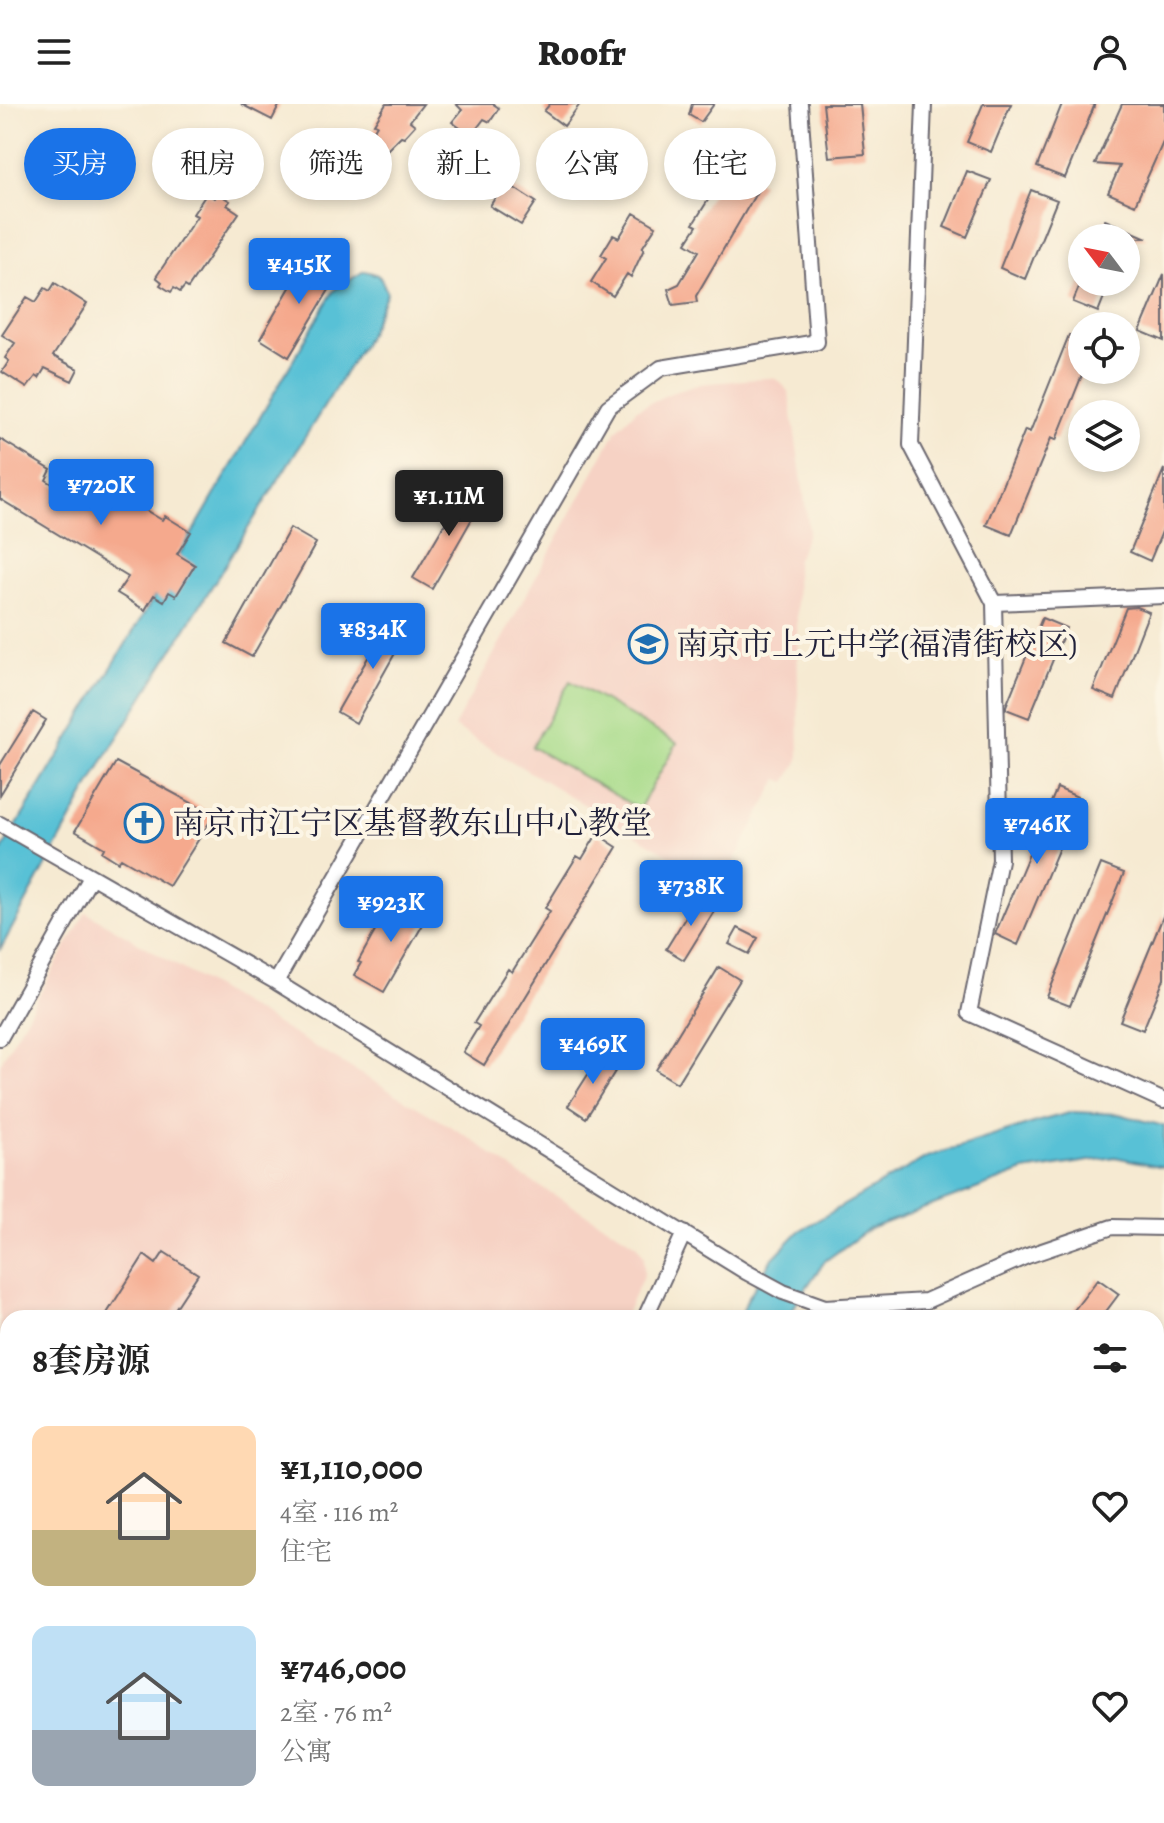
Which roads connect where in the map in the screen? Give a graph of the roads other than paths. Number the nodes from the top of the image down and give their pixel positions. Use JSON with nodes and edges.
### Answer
{"nodes":[{"id":1,"x":800,"y":104,"type":"edge"},
{"id":2,"x":924,"y":104,"type":"edge"},
{"id":3,"x":1164,"y":596,"type":"edge"},
{"id":4,"x":994,"y":603,"type":"junction"},
{"id":5,"x":0,"y":824,"type":"edge"},
{"id":6,"x":91,"y":877,"type":"junction"},
{"id":7,"x":276,"y":982,"type":"junction"},
{"id":8,"x":0,"y":1038,"type":"edge"},
{"id":9,"x":1164,"y":1101,"type":"edge"},
{"id":10,"x":1164,"y":1228,"type":"edge"},
{"id":11,"x":684,"y":1233,"type":"junction"},
{"id":12,"x":649,"y":1310,"type":"edge"}],
"edges":[{"from":1,"to":7,"type":"street"},
{"from":2,"to":4,"type":"street"},
{"from":3,"to":4,"type":"street"},
{"from":4,"to":9,"type":"street"},
{"from":5,"to":6,"type":"street"},
{"from":6,"to":7,"type":"street"},
{"from":6,"to":8,"type":"street"},
{"from":7,"to":11,"type":"street"},
{"from":10,"to":11,"type":"street"},
{"from":11,"to":12,"type":"street"}]}
